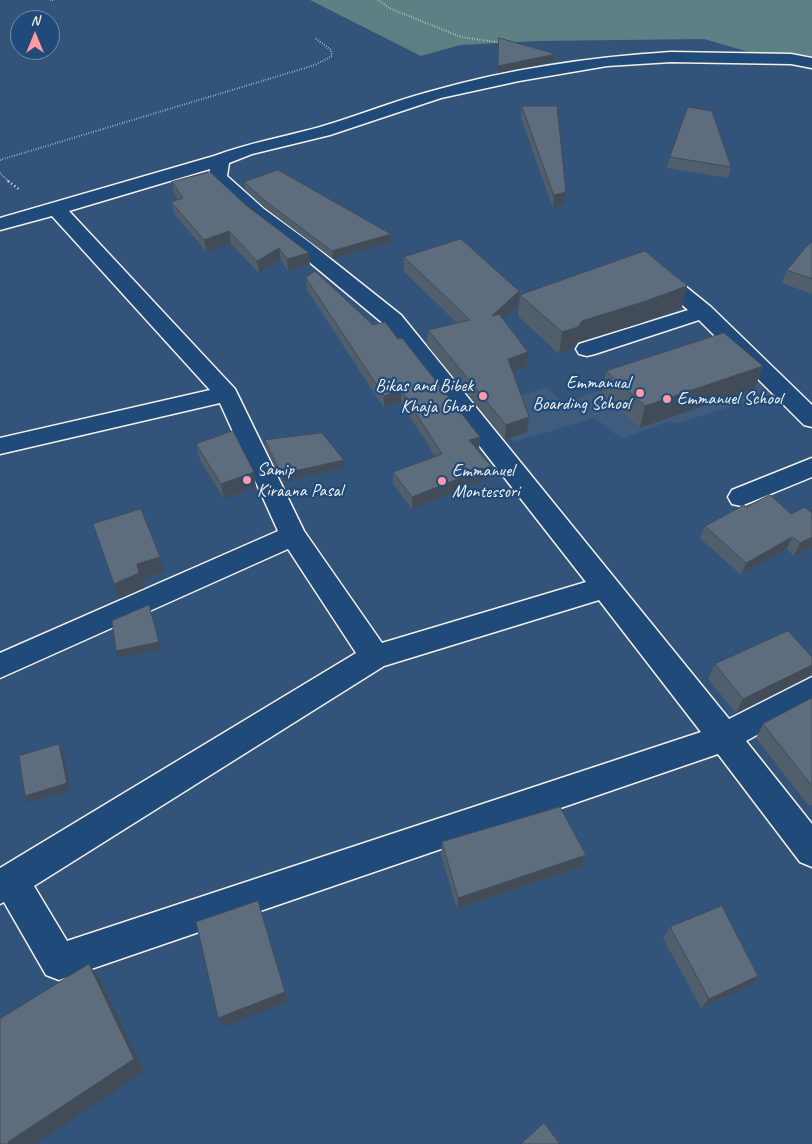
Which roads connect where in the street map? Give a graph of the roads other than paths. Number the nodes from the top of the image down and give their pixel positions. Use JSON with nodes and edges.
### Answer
{"nodes":[{"id":1,"x":812,"y":63,"type":"edge"},
{"id":2,"x":220,"y":160,"type":"junction"},
{"id":3,"x":56,"y":209,"type":"junction"},
{"id":4,"x":0,"y":224,"type":"edge"},
{"id":5,"x":640,"y":259,"type":"edge"},
{"id":6,"x":703,"y":312,"type":"junction"},
{"id":7,"x":587,"y":349,"type":"dead end"},
{"id":8,"x":227,"y":394,"type":"junction"},
{"id":9,"x":812,"y":419,"type":"edge"},
{"id":10,"x":0,"y":446,"type":"edge"},
{"id":11,"x":812,"y":467,"type":"edge"},
{"id":12,"x":742,"y":497,"type":"dead end"},
{"id":13,"x":293,"y":535,"type":"junction"},
{"id":14,"x":605,"y":587,"type":"junction"},
{"id":15,"x":375,"y":657,"type":"junction"},
{"id":16,"x":0,"y":666,"type":"edge"},
{"id":17,"x":812,"y":690,"type":"edge"},
{"id":18,"x":723,"y":738,"type":"junction"},
{"id":19,"x":812,"y":851,"type":"edge"},
{"id":20,"x":5,"y":884,"type":"edge"}],
"edges":[{"from":1,"to":2,"type":"street"},
{"from":2,"to":3,"type":"street"},
{"from":2,"to":14,"type":"street"},
{"from":3,"to":4,"type":"street"},
{"from":3,"to":8,"type":"street"},
{"from":5,"to":6,"type":"street"},
{"from":6,"to":7,"type":"street"},
{"from":6,"to":9,"type":"street"},
{"from":8,"to":10,"type":"street"},
{"from":8,"to":13,"type":"street"},
{"from":11,"to":12,"type":"street"},
{"from":13,"to":15,"type":"street"},
{"from":13,"to":16,"type":"street"},
{"from":14,"to":15,"type":"street"},
{"from":14,"to":18,"type":"street"},
{"from":15,"to":20,"type":"street"},
{"from":17,"to":18,"type":"street"},
{"from":18,"to":19,"type":"street"},
{"from":18,"to":20,"type":"street"}]}
